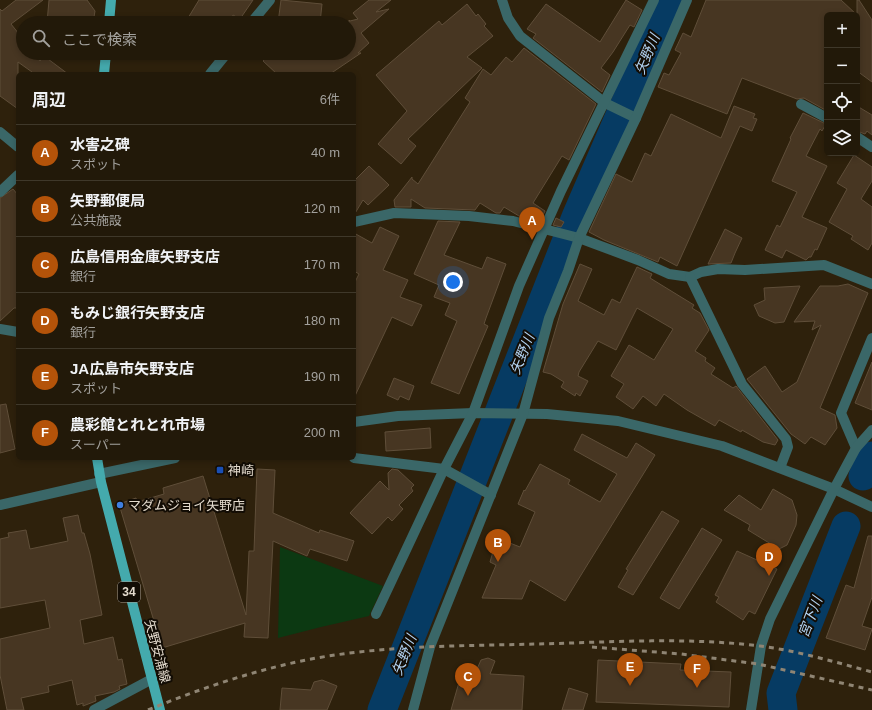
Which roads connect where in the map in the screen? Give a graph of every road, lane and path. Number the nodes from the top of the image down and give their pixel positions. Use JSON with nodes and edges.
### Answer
{"nodes":[{"id":1,"x":111,"y":0,"type":"edge"},
{"id":2,"x":270,"y":0,"type":"edge"},
{"id":3,"x":503,"y":0,"type":"edge"},
{"id":4,"x":654,"y":0,"type":"edge"},
{"id":5,"x":687,"y":0,"type":"edge"},
{"id":6,"x":110,"y":16,"type":"edge"},
{"id":7,"x":257,"y":16,"type":"edge"},
{"id":8,"x":105,"y":60,"type":"edge"},
{"id":9,"x":221,"y":60,"type":"edge"},
{"id":10,"x":104,"y":72,"type":"edge"},
{"id":11,"x":212,"y":72,"type":"edge"},
{"id":12,"x":801,"y":104,"type":"dead end"},
{"id":13,"x":609,"y":105,"type":"junction"},
{"id":14,"x":824,"y":116,"type":"edge"},
{"id":15,"x":634,"y":117,"type":"junction"},
{"id":16,"x":0,"y":132,"type":"edge"},
{"id":17,"x":860,"y":139,"type":"edge"},
{"id":18,"x":16,"y":144,"type":"edge"},
{"id":19,"x":872,"y":147,"type":"edge"},
{"id":20,"x":16,"y":177,"type":"edge"},
{"id":21,"x":0,"y":192,"type":"edge"},
{"id":22,"x":356,"y":222,"type":"edge"},
{"id":23,"x":549,"y":230,"type":"junction"},
{"id":24,"x":576,"y":237,"type":"junction"},
{"id":25,"x":690,"y":277,"type":"junction"},
{"id":26,"x":872,"y":284,"type":"edge"},
{"id":27,"x":0,"y":329,"type":"edge"},
{"id":28,"x":16,"y":332,"type":"edge"},
{"id":29,"x":872,"y":338,"type":"edge"},
{"id":30,"x":476,"y":413,"type":"junction"},
{"id":31,"x":520,"y":414,"type":"junction"},
{"id":32,"x":356,"y":422,"type":"edge"},
{"id":33,"x":872,"y":430,"type":"edge"},
{"id":34,"x":856,"y":448,"type":"junction"},
{"id":35,"x":356,"y":458,"type":"edge"},
{"id":36,"x":97,"y":460,"type":"edge"},
{"id":37,"x":168,"y":460,"type":"edge"},
{"id":38,"x":780,"y":468,"type":"junction"},
{"id":39,"x":444,"y":469,"type":"junction"},
{"id":40,"x":100,"y":478,"type":"junction"},
{"id":41,"x":834,"y":489,"type":"junction"},
{"id":42,"x":491,"y":495,"type":"junction"},
{"id":43,"x":0,"y":505,"type":"edge"},
{"id":44,"x":872,"y":507,"type":"edge"},
{"id":45,"x":376,"y":614,"type":"dead end"},
{"id":46,"x":152,"y":679,"type":"junction"},
{"id":47,"x":94,"y":710,"type":"edge"},
{"id":48,"x":160,"y":710,"type":"edge"},
{"id":49,"x":413,"y":710,"type":"edge"},
{"id":50,"x":751,"y":710,"type":"edge"}],
"edges":[{"from":1,"to":6,"type":"main road"},
{"from":2,"to":7,"type":"street"},
{"from":3,"to":13,"type":"street"},
{"from":4,"to":13,"type":"street"},
{"from":5,"to":15,"type":"street"},
{"from":8,"to":10,"type":"main road"},
{"from":9,"to":11,"type":"street"},
{"from":12,"to":14,"type":"street"},
{"from":13,"to":15,"type":"street"},
{"from":13,"to":23,"type":"street"},
{"from":15,"to":24,"type":"street"},
{"from":16,"to":18,"type":"street"},
{"from":17,"to":19,"type":"street"},
{"from":20,"to":21,"type":"street"},
{"from":22,"to":23,"type":"street"},
{"from":23,"to":24,"type":"street"},
{"from":23,"to":30,"type":"street"},
{"from":24,"to":25,"type":"street"},
{"from":24,"to":31,"type":"street"},
{"from":25,"to":26,"type":"street"},
{"from":25,"to":38,"type":"street"},
{"from":27,"to":28,"type":"street"},
{"from":29,"to":34,"type":"street"},
{"from":30,"to":31,"type":"street"},
{"from":30,"to":32,"type":"street"},
{"from":30,"to":39,"type":"street"},
{"from":31,"to":38,"type":"street"},
{"from":31,"to":42,"type":"street"},
{"from":33,"to":34,"type":"street"},
{"from":34,"to":41,"type":"street"},
{"from":35,"to":39,"type":"street"},
{"from":36,"to":40,"type":"main road","name":"矢野安浦線","number":"34"},
{"from":37,"to":40,"type":"street"},
{"from":38,"to":41,"type":"street"},
{"from":39,"to":42,"type":"street"},
{"from":39,"to":45,"type":"street"},
{"from":40,"to":43,"type":"street"},
{"from":40,"to":46,"type":"main road","name":"矢野安浦線","number":"34"},
{"from":41,"to":44,"type":"street"},
{"from":41,"to":50,"type":"street"},
{"from":42,"to":49,"type":"street"},
{"from":46,"to":47,"type":"street"},
{"from":46,"to":48,"type":"main road","name":"矢野安浦線","number":"34"}]}
